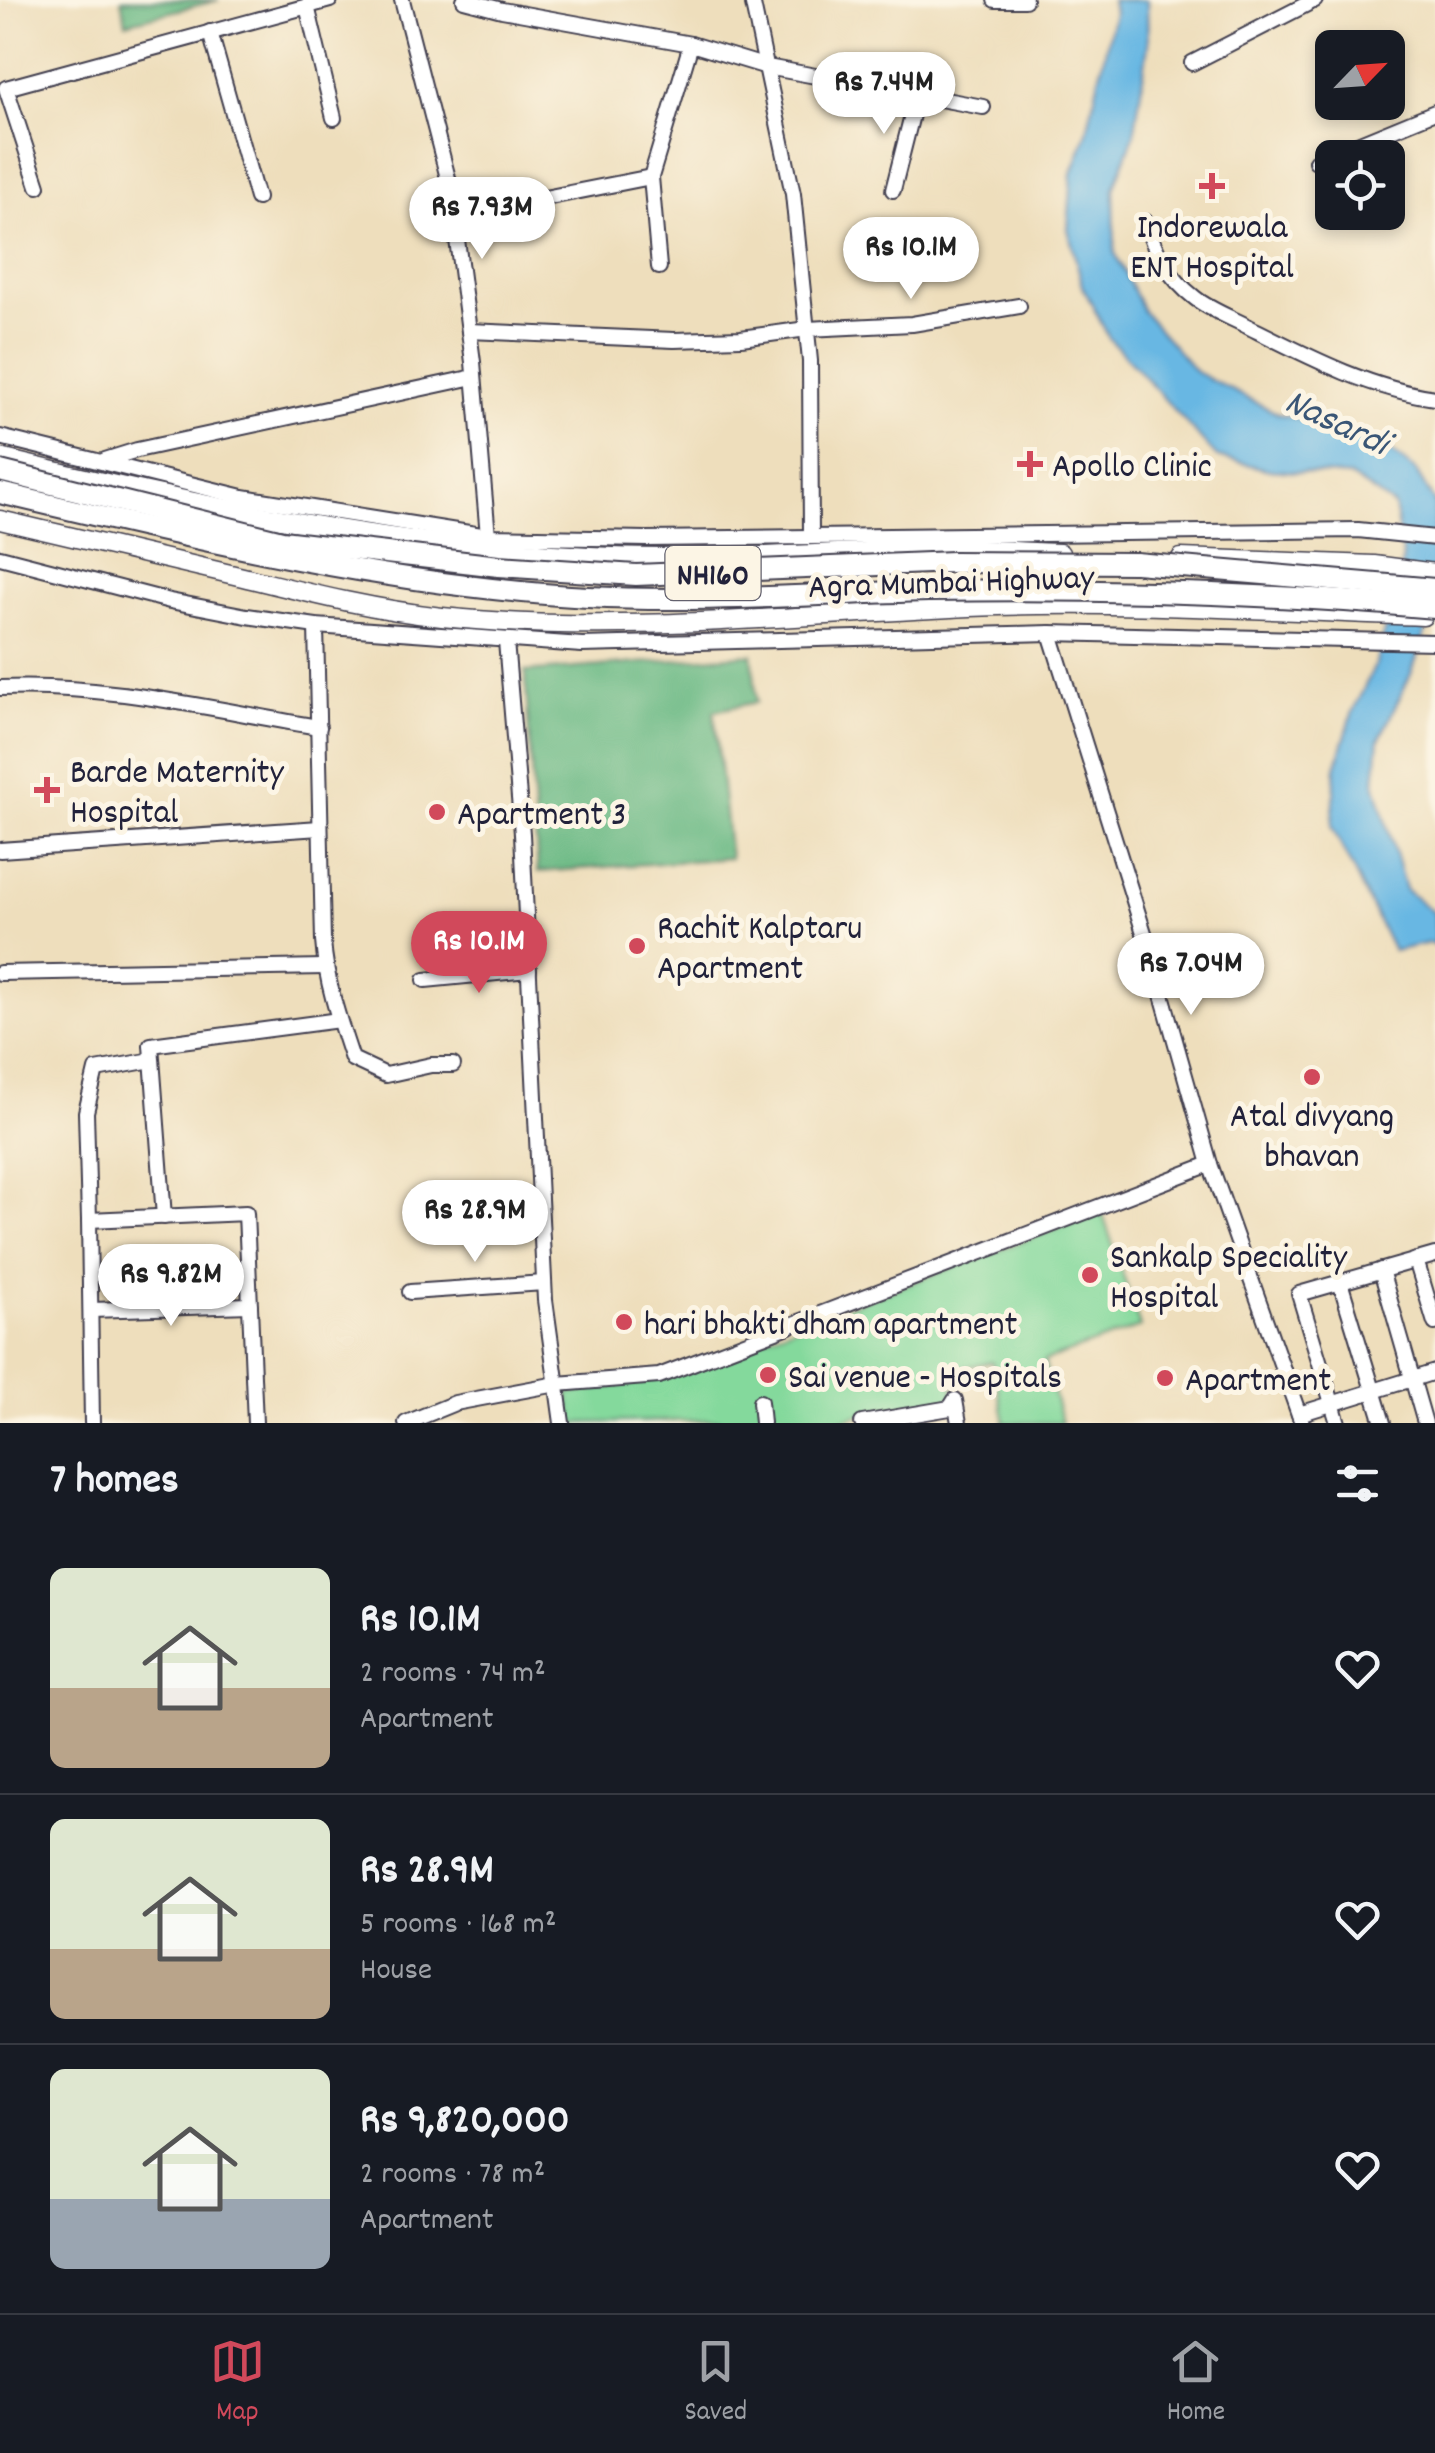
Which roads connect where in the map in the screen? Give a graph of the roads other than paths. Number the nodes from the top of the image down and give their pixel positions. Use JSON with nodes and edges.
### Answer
{"nodes":[{"id":1,"x":330,"y":0,"type":"edge"},
{"id":2,"x":402,"y":0,"type":"edge"},
{"id":3,"x":464,"y":0,"type":"edge"},
{"id":4,"x":752,"y":0,"type":"edge"},
{"id":5,"x":995,"y":0,"type":"edge"},
{"id":6,"x":1025,"y":0,"type":"edge"},
{"id":7,"x":1314,"y":0,"type":"edge"},
{"id":8,"x":307,"y":6,"type":"junction"},
{"id":9,"x":210,"y":32,"type":"junction"},
{"id":10,"x":690,"y":44,"type":"junction"},
{"id":11,"x":1192,"y":63,"type":"dead end"},
{"id":12,"x":766,"y":67,"type":"junction"},
{"id":13,"x":3,"y":81,"type":"edge"},
{"id":14,"x":917,"y":95,"type":"junction"},
{"id":15,"x":983,"y":107,"type":"dead end"},
{"id":16,"x":1435,"y":112,"type":"edge"},
{"id":17,"x":334,"y":118,"type":"dead end"},
{"id":18,"x":1368,"y":140,"type":"edge"},
{"id":19,"x":651,"y":177,"type":"junction"},
{"id":20,"x":38,"y":186,"type":"dead end"},
{"id":21,"x":894,"y":190,"type":"dead end"},
{"id":22,"x":257,"y":198,"type":"dead end"},
{"id":23,"x":454,"y":216,"type":"junction"},
{"id":24,"x":1146,"y":222,"type":"dead end"},
{"id":25,"x":659,"y":267,"type":"dead end"},
{"id":26,"x":1019,"y":306,"type":"dead end"},
{"id":27,"x":806,"y":329,"type":"junction"},
{"id":28,"x":469,"y":331,"type":"junction"},
{"id":29,"x":474,"y":377,"type":"junction"},
{"id":30,"x":1435,"y":398,"type":"edge"},
{"id":31,"x":0,"y":437,"type":"edge"},
{"id":32,"x":0,"y":458,"type":"edge"},
{"id":33,"x":104,"y":461,"type":"junction"},
{"id":34,"x":0,"y":472,"type":"edge"},
{"id":35,"x":0,"y":493,"type":"edge"},
{"id":36,"x":0,"y":520,"type":"edge"},
{"id":37,"x":811,"y":535,"type":"junction"},
{"id":38,"x":488,"y":536,"type":"junction"},
{"id":39,"x":1435,"y":538,"type":"edge"},
{"id":40,"x":0,"y":557,"type":"edge"},
{"id":41,"x":696,"y":557,"type":"junction"},
{"id":42,"x":1435,"y":573,"type":"edge"},
{"id":43,"x":1435,"y":590,"type":"edge"},
{"id":44,"x":1435,"y":608,"type":"edge"},
{"id":45,"x":1435,"y":616,"type":"edge"},
{"id":46,"x":696,"y":622,"type":"junction"},
{"id":47,"x":316,"y":626,"type":"junction"},
{"id":48,"x":1050,"y":633,"type":"junction"},
{"id":49,"x":506,"y":640,"type":"junction"},
{"id":50,"x":1434,"y":641,"type":"edge"},
{"id":51,"x":0,"y":688,"type":"edge"},
{"id":52,"x":319,"y":728,"type":"junction"},
{"id":53,"x":320,"y":828,"type":"junction"},
{"id":54,"x":0,"y":850,"type":"edge"},
{"id":55,"x":325,"y":967,"type":"junction"},
{"id":56,"x":529,"y":970,"type":"junction"},
{"id":57,"x":0,"y":973,"type":"edge"},
{"id":58,"x":425,"y":980,"type":"dead end"},
{"id":59,"x":339,"y":1020,"type":"junction"},
{"id":60,"x":152,"y":1060,"type":"junction"},
{"id":61,"x":453,"y":1065,"type":"dead end"},
{"id":62,"x":1210,"y":1164,"type":"junction"},
{"id":63,"x":164,"y":1216,"type":"junction"},
{"id":64,"x":89,"y":1220,"type":"junction"},
{"id":65,"x":1435,"y":1254,"type":"edge"},
{"id":66,"x":1416,"y":1260,"type":"junction"},
{"id":67,"x":1381,"y":1270,"type":"junction"},
{"id":68,"x":1340,"y":1282,"type":"junction"},
{"id":69,"x":544,"y":1283,"type":"junction"},
{"id":70,"x":410,"y":1292,"type":"dead end"},
{"id":71,"x":250,"y":1305,"type":"junction"},
{"id":72,"x":91,"y":1310,"type":"junction"},
{"id":73,"x":1435,"y":1323,"type":"edge"},
{"id":74,"x":1435,"y":1372,"type":"edge"},
{"id":75,"x":1412,"y":1379,"type":"junction"},
{"id":76,"x":557,"y":1384,"type":"junction"},
{"id":77,"x":1373,"y":1391,"type":"junction"},
{"id":78,"x":760,"y":1402,"type":"dead end"},
{"id":79,"x":1332,"y":1404,"type":"junction"},
{"id":80,"x":1300,"y":1419,"type":"edge"},
{"id":81,"x":92,"y":1423,"type":"edge"},
{"id":82,"x":255,"y":1423,"type":"edge"},
{"id":83,"x":406,"y":1423,"type":"edge"},
{"id":84,"x":562,"y":1423,"type":"edge"},
{"id":85,"x":762,"y":1423,"type":"edge"},
{"id":86,"x":862,"y":1423,"type":"edge"},
{"id":87,"x":959,"y":1423,"type":"edge"},
{"id":88,"x":1338,"y":1423,"type":"edge"},
{"id":89,"x":1383,"y":1423,"type":"edge"},
{"id":90,"x":1425,"y":1423,"type":"edge"}],
"edges":[{"from":1,"to":8,"type":"street"},
{"from":2,"to":23,"type":"street"},
{"from":3,"to":10,"type":"street"},
{"from":4,"to":12,"type":"street"},
{"from":5,"to":6,"type":"street"},
{"from":7,"to":11,"type":"street"},
{"from":8,"to":9,"type":"street"},
{"from":8,"to":17,"type":"street"},
{"from":9,"to":13,"type":"street"},
{"from":9,"to":22,"type":"street"},
{"from":10,"to":12,"type":"street"},
{"from":10,"to":19,"type":"street"},
{"from":12,"to":14,"type":"street"},
{"from":12,"to":27,"type":"street"},
{"from":13,"to":20,"type":"street"},
{"from":14,"to":15,"type":"street"},
{"from":14,"to":21,"type":"street"},
{"from":16,"to":18,"type":"street"},
{"from":19,"to":23,"type":"street"},
{"from":19,"to":25,"type":"street"},
{"from":23,"to":28,"type":"street"},
{"from":24,"to":30,"type":"street"},
{"from":26,"to":27,"type":"street"},
{"from":27,"to":28,"type":"street"},
{"from":27,"to":37,"type":"street"},
{"from":28,"to":29,"type":"street"},
{"from":29,"to":33,"type":"street"},
{"from":29,"to":38,"type":"street"},
{"from":31,"to":33,"type":"street"},
{"from":32,"to":41,"type":"main road"},
{"from":33,"to":38,"type":"street"},
{"from":34,"to":43,"type":"highway","number":"NH160","bridge":true},
{"from":35,"to":44,"type":"highway","number":"NH160","bridge":true},
{"from":36,"to":46,"type":"main road","name":"Agra Mumbai Highway"},
{"from":37,"to":38,"type":"street"},
{"from":37,"to":39,"type":"street"},
{"from":40,"to":47,"type":"street"},
{"from":41,"to":42,"type":"main road"},
{"from":41,"to":46,"type":"main road"},
{"from":45,"to":46,"type":"main road","name":"Agra Mumbai Highway"},
{"from":47,"to":49,"type":"street"},
{"from":47,"to":52,"type":"street"},
{"from":48,"to":49,"type":"street"},
{"from":48,"to":50,"type":"street"},
{"from":48,"to":62,"type":"street"},
{"from":49,"to":56,"type":"street"},
{"from":51,"to":52,"type":"street"},
{"from":52,"to":53,"type":"street"},
{"from":53,"to":54,"type":"street"},
{"from":53,"to":55,"type":"street"},
{"from":55,"to":57,"type":"street"},
{"from":55,"to":59,"type":"street"},
{"from":56,"to":58,"type":"street"},
{"from":56,"to":69,"type":"street"},
{"from":59,"to":60,"type":"street"},
{"from":59,"to":61,"type":"street"},
{"from":60,"to":63,"type":"street"},
{"from":60,"to":64,"type":"street"},
{"from":62,"to":76,"type":"street"},
{"from":62,"to":80,"type":"street"},
{"from":63,"to":64,"type":"street"},
{"from":63,"to":71,"type":"street"},
{"from":64,"to":72,"type":"street"},
{"from":65,"to":66,"type":"street"},
{"from":66,"to":67,"type":"street"},
{"from":66,"to":73,"type":"street"},
{"from":67,"to":68,"type":"street"},
{"from":67,"to":75,"type":"street"},
{"from":68,"to":77,"type":"street"},
{"from":68,"to":79,"type":"street"},
{"from":69,"to":70,"type":"street"},
{"from":69,"to":76,"type":"street"},
{"from":71,"to":72,"type":"street"},
{"from":71,"to":82,"type":"street"},
{"from":72,"to":81,"type":"street"},
{"from":74,"to":75,"type":"street"},
{"from":75,"to":77,"type":"street"},
{"from":75,"to":90,"type":"street"},
{"from":76,"to":83,"type":"street"},
{"from":76,"to":84,"type":"street"},
{"from":77,"to":79,"type":"street"},
{"from":77,"to":89,"type":"street"},
{"from":78,"to":85,"type":"street"},
{"from":79,"to":80,"type":"street"},
{"from":79,"to":88,"type":"street"},
{"from":86,"to":87,"type":"street"}]}
